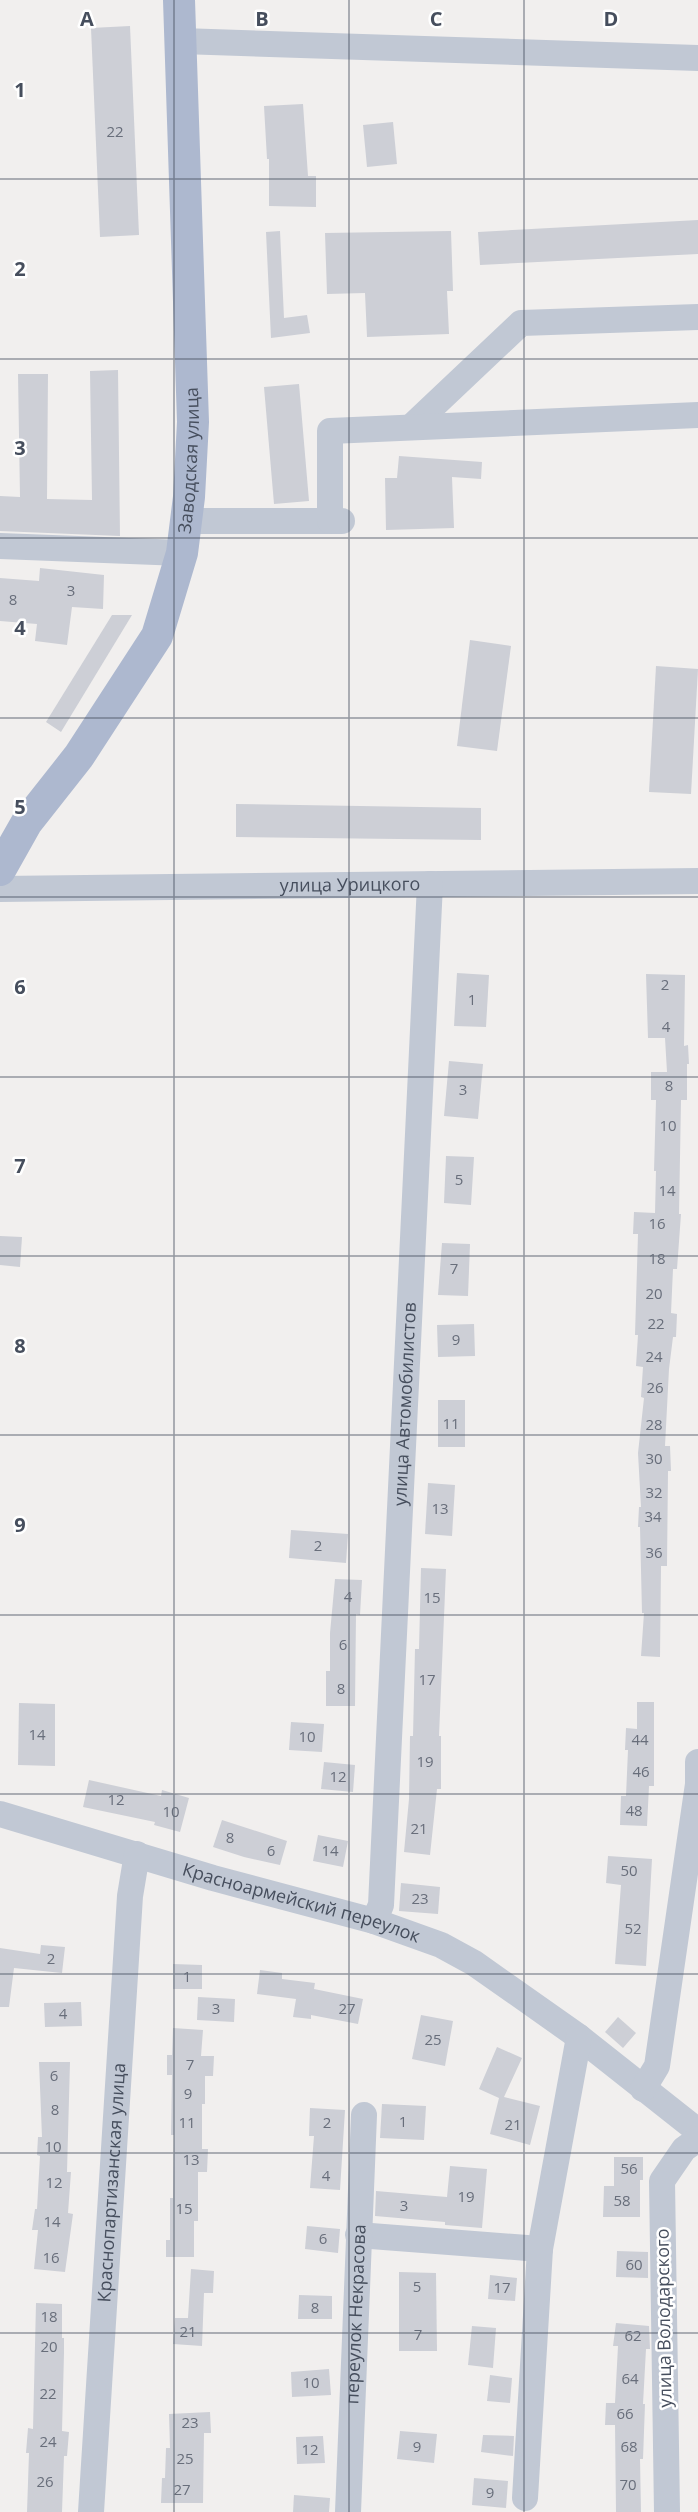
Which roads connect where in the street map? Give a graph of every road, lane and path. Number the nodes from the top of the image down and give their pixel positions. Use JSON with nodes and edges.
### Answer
{"nodes":[{"id":1,"x":179,"y":0,"type":"edge"},
{"id":2,"x":181,"y":41,"type":"junction"},
{"id":3,"x":698,"y":58,"type":"edge"},
{"id":4,"x":698,"y":316,"type":"edge"},
{"id":5,"x":698,"y":415,"type":"edge"},
{"id":6,"x":411,"y":428,"type":"junction"},
{"id":7,"x":186,"y":521,"type":"junction"},
{"id":8,"x":0,"y":546,"type":"edge"},
{"id":9,"x":182,"y":553,"type":"junction"},
{"id":10,"x":0,"y":870,"type":"edge"},
{"id":11,"x":698,"y":881,"type":"edge"},
{"id":12,"x":430,"y":884,"type":"junction"},
{"id":13,"x":0,"y":889,"type":"edge"},
{"id":14,"x":698,"y":1762,"type":"edge"},
{"id":15,"x":0,"y":1814,"type":"edge"},
{"id":16,"x":137,"y":1854,"type":"junction"},
{"id":17,"x":374,"y":1921,"type":"junction"},
{"id":18,"x":579,"y":2037,"type":"junction"},
{"id":19,"x":643,"y":2089,"type":"junction"},
{"id":20,"x":364,"y":2115,"type":"dead end"},
{"id":21,"x":698,"y":2131,"type":"edge"},
{"id":22,"x":698,"y":2139,"type":"edge"},
{"id":23,"x":358,"y":2235,"type":"junction"},
{"id":24,"x":540,"y":2249,"type":"junction"},
{"id":25,"x":525,"y":2498,"type":"dead end"},
{"id":26,"x":91,"y":2512,"type":"edge"},
{"id":27,"x":348,"y":2512,"type":"edge"},
{"id":28,"x":667,"y":2512,"type":"edge"}],
"edges":[{"from":1,"to":2,"type":"main road","name":"Заводская улица"},
{"from":2,"to":3,"type":"street"},
{"from":2,"to":7,"type":"main road","name":"Заводская улица"},
{"from":4,"to":6,"type":"street"},
{"from":5,"to":6,"type":"street"},
{"from":6,"to":7,"type":"street"},
{"from":7,"to":9,"type":"main road","name":"Заводская улица"},
{"from":8,"to":9,"type":"street"},
{"from":9,"to":10,"type":"main road","name":"Заводская улица"},
{"from":11,"to":12,"type":"street","name":"улица Урицкого"},
{"from":12,"to":13,"type":"street","name":"улица Урицкого"},
{"from":12,"to":17,"type":"street","name":"улица Автомобилистов"},
{"from":14,"to":19,"type":"street"},
{"from":15,"to":16,"type":"street","name":"Красноармейский переулок"},
{"from":16,"to":17,"type":"street","name":"Красноармейский переулок"},
{"from":16,"to":26,"type":"street","name":"Краснопартизанская улица"},
{"from":17,"to":18,"type":"street","name":"Красноармейский переулок"},
{"from":18,"to":19,"type":"street","name":"Красноармейский переулок"},
{"from":18,"to":24,"type":"street"},
{"from":19,"to":21,"type":"street","name":"Красноармейский переулок"},
{"from":20,"to":23,"type":"street","name":"переулок Некрасова"},
{"from":22,"to":28,"type":"street","name":"улица Володарского"},
{"from":23,"to":24,"type":"street"},
{"from":23,"to":27,"type":"street","name":"переулок Некрасова"},
{"from":24,"to":25,"type":"street"}]}
